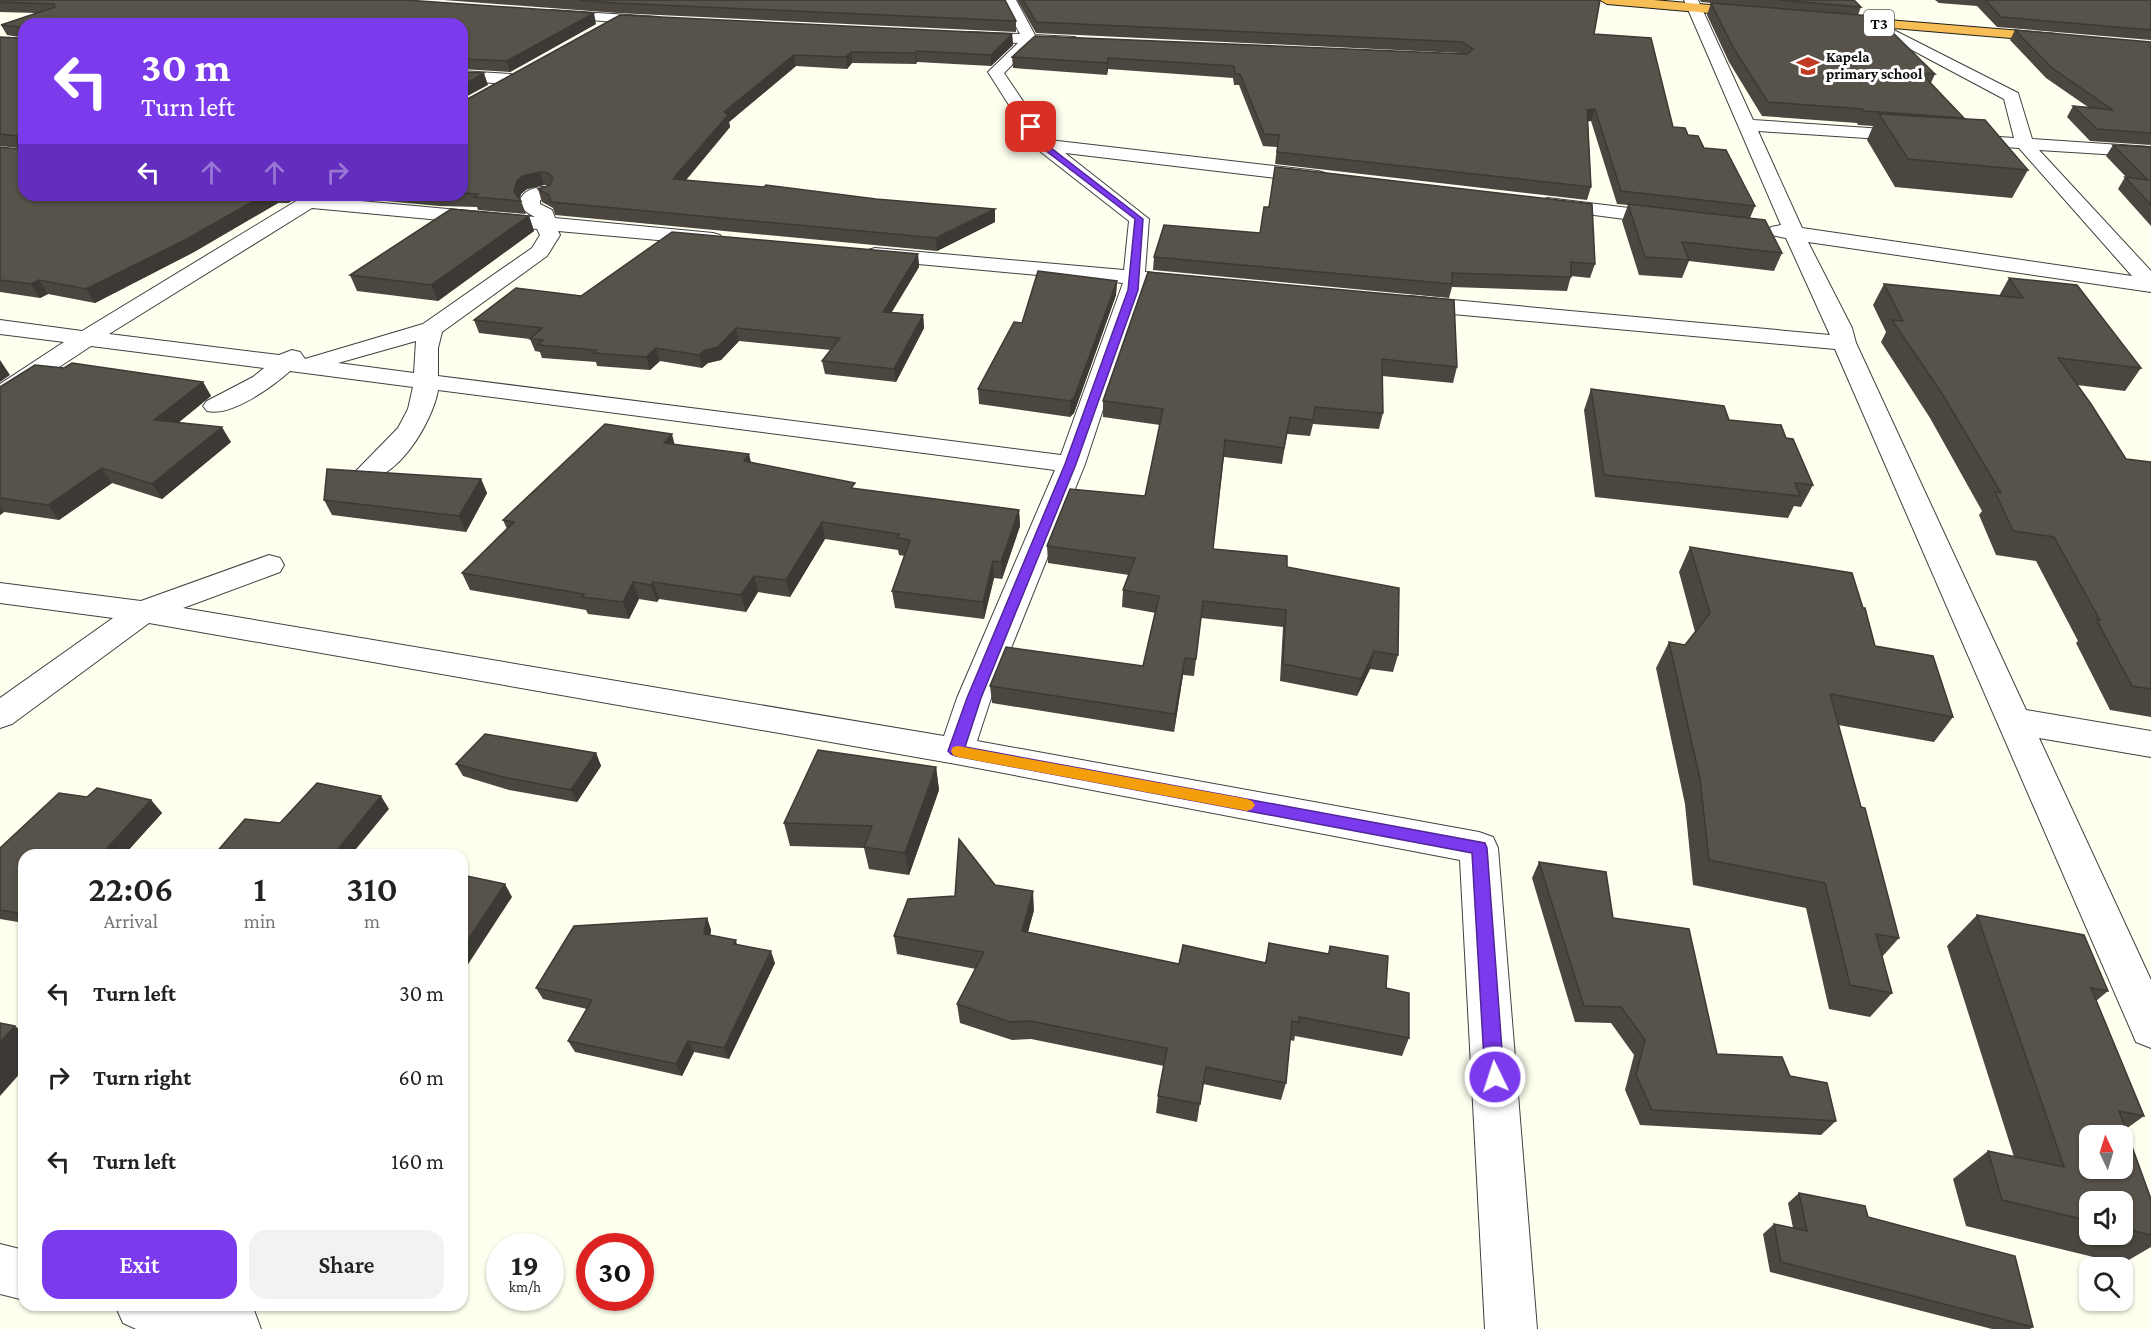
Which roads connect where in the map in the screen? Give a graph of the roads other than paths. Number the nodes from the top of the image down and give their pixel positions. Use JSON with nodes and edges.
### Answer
{"nodes":[{"id":1,"x":1009,"y":0,"type":"edge"},
{"id":2,"x":1607,"y":0,"type":"edge"},
{"id":3,"x":1692,"y":4,"type":"edge"},
{"id":4,"x":645,"y":5,"type":"edge"},
{"id":5,"x":539,"y":13,"type":"edge"},
{"id":6,"x":1764,"y":14,"type":"edge"},
{"id":7,"x":619,"y":19,"type":"junction"},
{"id":8,"x":1824,"y":19,"type":"edge"},
{"id":9,"x":678,"y":22,"type":"edge"},
{"id":10,"x":1872,"y":23,"type":"junction"},
{"id":11,"x":600,"y":30,"type":"edge"},
{"id":12,"x":948,"y":35,"type":"edge"},
{"id":13,"x":1030,"y":39,"type":"junction"},
{"id":14,"x":2070,"y":39,"type":"edge"},
{"id":15,"x":1090,"y":42,"type":"edge"},
{"id":16,"x":468,"y":76,"type":"edge"},
{"id":17,"x":492,"y":91,"type":"edge"},
{"id":18,"x":1746,"y":125,"type":"junction"},
{"id":19,"x":1043,"y":145,"type":"junction"},
{"id":20,"x":2025,"y":145,"type":"junction"},
{"id":21,"x":2151,"y":152,"type":"edge"},
{"id":22,"x":1333,"y":178,"type":"edge"},
{"id":23,"x":545,"y":192,"type":"edge"},
{"id":24,"x":309,"y":201,"type":"edge"},
{"id":25,"x":337,"y":201,"type":"edge"},
{"id":26,"x":1534,"y":202,"type":"edge"},
{"id":27,"x":1688,"y":221,"type":"edge"},
{"id":28,"x":547,"y":229,"type":"junction"},
{"id":29,"x":1759,"y":229,"type":"edge"},
{"id":30,"x":1794,"y":233,"type":"junction"},
{"id":31,"x":728,"y":241,"type":"edge"},
{"id":32,"x":859,"y":253,"type":"edge"},
{"id":33,"x":1134,"y":278,"type":"junction"},
{"id":34,"x":2151,"y":284,"type":"edge"},
{"id":35,"x":1217,"y":286,"type":"edge"},
{"id":36,"x":1394,"y":302,"type":"edge"},
{"id":37,"x":113,"y":322,"type":"junction"},
{"id":38,"x":0,"y":327,"type":"edge"},
{"id":39,"x":431,"y":329,"type":"junction"},
{"id":40,"x":86,"y":339,"type":"junction"},
{"id":41,"x":1844,"y":343,"type":"junction"},
{"id":42,"x":332,"y":357,"type":"junction"},
{"id":43,"x":293,"y":361,"type":"junction"},
{"id":44,"x":424,"y":375,"type":"junction"},
{"id":45,"x":513,"y":383,"type":"dead end"},
{"id":46,"x":0,"y":395,"type":"edge"},
{"id":47,"x":216,"y":406,"type":"dead end"},
{"id":48,"x":1071,"y":464,"type":"junction"},
{"id":49,"x":369,"y":472,"type":"edge"},
{"id":50,"x":269,"y":565,"type":"dead end"},
{"id":51,"x":0,"y":593,"type":"edge"},
{"id":52,"x":143,"y":612,"type":"junction"},
{"id":53,"x":0,"y":715,"type":"edge"},
{"id":54,"x":2013,"y":722,"type":"junction"},
{"id":55,"x":2151,"y":744,"type":"edge"},
{"id":56,"x":956,"y":751,"type":"junction"},
{"id":57,"x":2151,"y":1028,"type":"edge"},
{"id":58,"x":0,"y":1269,"type":"edge"},
{"id":59,"x":18,"y":1274,"type":"edge"},
{"id":60,"x":164,"y":1311,"type":"edge"},
{"id":61,"x":235,"y":1329,"type":"edge"},
{"id":62,"x":1511,"y":1329,"type":"edge"}],
"edges":[{"from":1,"to":13,"type":"street"},
{"from":2,"to":3,"type":"highway"},
{"from":3,"to":6,"type":"highway"},
{"from":3,"to":18,"type":"street"},
{"from":4,"to":7,"type":"street"},
{"from":5,"to":7,"type":"street"},
{"from":7,"to":9,"type":"street"},
{"from":7,"to":11,"type":"street"},
{"from":8,"to":10,"type":"highway","number":"T3"},
{"from":10,"to":14,"type":"highway","number":"T3"},
{"from":10,"to":20,"type":"street"},
{"from":12,"to":13,"type":"street"},
{"from":13,"to":15,"type":"street"},
{"from":13,"to":19,"type":"street"},
{"from":16,"to":17,"type":"street"},
{"from":18,"to":20,"type":"street"},
{"from":18,"to":30,"type":"street"},
{"from":19,"to":22,"type":"street"},
{"from":19,"to":33,"type":"street"},
{"from":20,"to":21,"type":"street"},
{"from":20,"to":34,"type":"street"},
{"from":23,"to":28,"type":"street"},
{"from":24,"to":37,"type":"street"},
{"from":25,"to":28,"type":"street"},
{"from":26,"to":27,"type":"street"},
{"from":28,"to":31,"type":"street"},
{"from":28,"to":39,"type":"street"},
{"from":29,"to":30,"type":"street"},
{"from":30,"to":34,"type":"street"},
{"from":30,"to":41,"type":"street"},
{"from":32,"to":33,"type":"street"},
{"from":33,"to":35,"type":"street"},
{"from":33,"to":48,"type":"street"},
{"from":36,"to":41,"type":"street"},
{"from":37,"to":40,"type":"street"},
{"from":37,"to":43,"type":"street"},
{"from":38,"to":40,"type":"street"},
{"from":39,"to":42,"type":"street"},
{"from":39,"to":44,"type":"street"},
{"from":40,"to":43,"type":"street"},
{"from":40,"to":46,"type":"street"},
{"from":41,"to":54,"type":"street"},
{"from":42,"to":43,"type":"street"},
{"from":42,"to":44,"type":"street"},
{"from":43,"to":44,"type":"street"},
{"from":43,"to":47,"type":"street"},
{"from":44,"to":45,"type":"street"},
{"from":44,"to":48,"type":"street"},
{"from":44,"to":49,"type":"street"},
{"from":48,"to":56,"type":"street"},
{"from":50,"to":52,"type":"street"},
{"from":51,"to":52,"type":"street"},
{"from":52,"to":53,"type":"street"},
{"from":52,"to":56,"type":"street"},
{"from":54,"to":55,"type":"street"},
{"from":54,"to":57,"type":"street"},
{"from":56,"to":62,"type":"street"},
{"from":58,"to":59,"type":"street"},
{"from":60,"to":61,"type":"street"}]}
